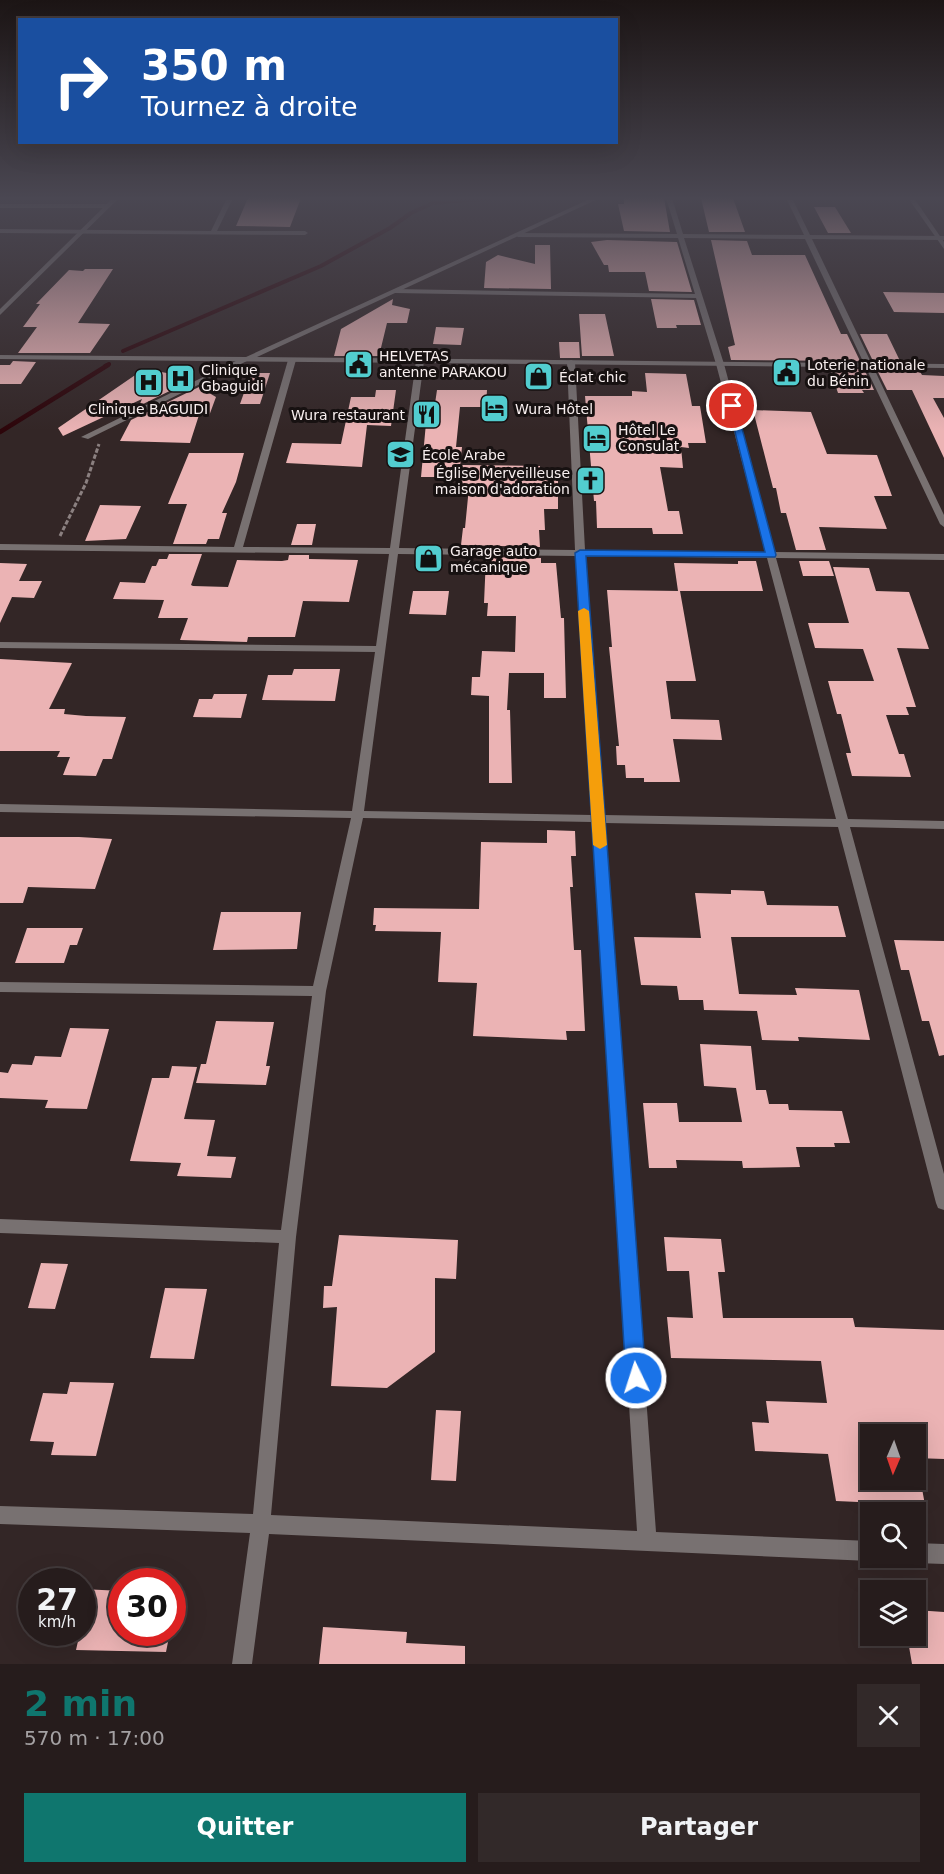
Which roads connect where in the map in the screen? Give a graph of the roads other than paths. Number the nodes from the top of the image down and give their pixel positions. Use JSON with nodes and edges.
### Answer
{"nodes":[{"id":1,"x":38,"y":276,"type":"edge"},
{"id":2,"x":428,"y":276,"type":"edge"},
{"id":3,"x":693,"y":276,"type":"edge"},
{"id":4,"x":828,"y":276,"type":"edge"},
{"id":5,"x":394,"y":291,"type":"junction"},
{"id":6,"x":699,"y":296,"type":"junction"},
{"id":7,"x":0,"y":313,"type":"edge"},
{"id":8,"x":0,"y":357,"type":"edge"},
{"id":9,"x":247,"y":359,"type":"junction"},
{"id":10,"x":292,"y":360,"type":"junction"},
{"id":11,"x":420,"y":361,"type":"junction"},
{"id":12,"x":571,"y":362,"type":"junction"},
{"id":13,"x":720,"y":364,"type":"junction"},
{"id":14,"x":870,"y":365,"type":"junction"},
{"id":15,"x":944,"y":366,"type":"edge"},
{"id":16,"x":85,"y":437,"type":"dead end"},
{"id":17,"x":944,"y":524,"type":"edge"},
{"id":18,"x":0,"y":547,"type":"edge"},
{"id":19,"x":238,"y":549,"type":"junction"},
{"id":20,"x":394,"y":551,"type":"junction"},
{"id":21,"x":580,"y":553,"type":"junction"},
{"id":22,"x":771,"y":555,"type":"junction"},
{"id":23,"x":944,"y":557,"type":"edge"},
{"id":24,"x":0,"y":645,"type":"edge"},
{"id":25,"x":380,"y":649,"type":"junction"},
{"id":26,"x":0,"y":808,"type":"edge"},
{"id":27,"x":358,"y":813,"type":"junction"},
{"id":28,"x":598,"y":817,"type":"junction"},
{"id":29,"x":844,"y":823,"type":"junction"},
{"id":30,"x":944,"y":825,"type":"edge"},
{"id":31,"x":0,"y":987,"type":"edge"},
{"id":32,"x":319,"y":991,"type":"junction"},
{"id":33,"x":944,"y":1203,"type":"edge"},
{"id":34,"x":0,"y":1226,"type":"edge"},
{"id":35,"x":288,"y":1237,"type":"junction"},
{"id":36,"x":0,"y":1515,"type":"edge"},
{"id":37,"x":261,"y":1524,"type":"junction"},
{"id":38,"x":647,"y":1541,"type":"junction"},
{"id":39,"x":860,"y":1551,"type":"edge"},
{"id":40,"x":926,"y":1553,"type":"edge"},
{"id":41,"x":944,"y":1554,"type":"edge"},
{"id":42,"x":242,"y":1664,"type":"edge"}],
"edges":[{"from":1,"to":7,"type":"street"},
{"from":2,"to":5,"type":"street"},
{"from":3,"to":6,"type":"street"},
{"from":4,"to":14,"type":"street"},
{"from":5,"to":6,"type":"street"},
{"from":5,"to":9,"type":"street"},
{"from":6,"to":13,"type":"street"},
{"from":8,"to":9,"type":"street"},
{"from":9,"to":10,"type":"street"},
{"from":9,"to":16,"type":"street"},
{"from":10,"to":11,"type":"street"},
{"from":10,"to":19,"type":"street"},
{"from":11,"to":12,"type":"street"},
{"from":11,"to":20,"type":"street"},
{"from":12,"to":13,"type":"street"},
{"from":12,"to":21,"type":"street"},
{"from":13,"to":14,"type":"street"},
{"from":13,"to":22,"type":"street"},
{"from":14,"to":15,"type":"street"},
{"from":14,"to":17,"type":"street"},
{"from":18,"to":19,"type":"street"},
{"from":19,"to":20,"type":"street"},
{"from":20,"to":21,"type":"street"},
{"from":20,"to":25,"type":"street"},
{"from":21,"to":22,"type":"street"},
{"from":21,"to":28,"type":"street"},
{"from":22,"to":23,"type":"street"},
{"from":22,"to":29,"type":"street"},
{"from":24,"to":25,"type":"street"},
{"from":25,"to":27,"type":"street"},
{"from":26,"to":27,"type":"street"},
{"from":27,"to":28,"type":"street"},
{"from":27,"to":32,"type":"street"},
{"from":28,"to":29,"type":"street"},
{"from":28,"to":38,"type":"street"},
{"from":29,"to":30,"type":"street"},
{"from":29,"to":33,"type":"street"},
{"from":31,"to":32,"type":"street"},
{"from":32,"to":35,"type":"street"},
{"from":34,"to":35,"type":"street"},
{"from":35,"to":37,"type":"street"},
{"from":36,"to":37,"type":"street"},
{"from":37,"to":38,"type":"street"},
{"from":37,"to":42,"type":"street"},
{"from":38,"to":39,"type":"street"},
{"from":40,"to":41,"type":"street"}]}
